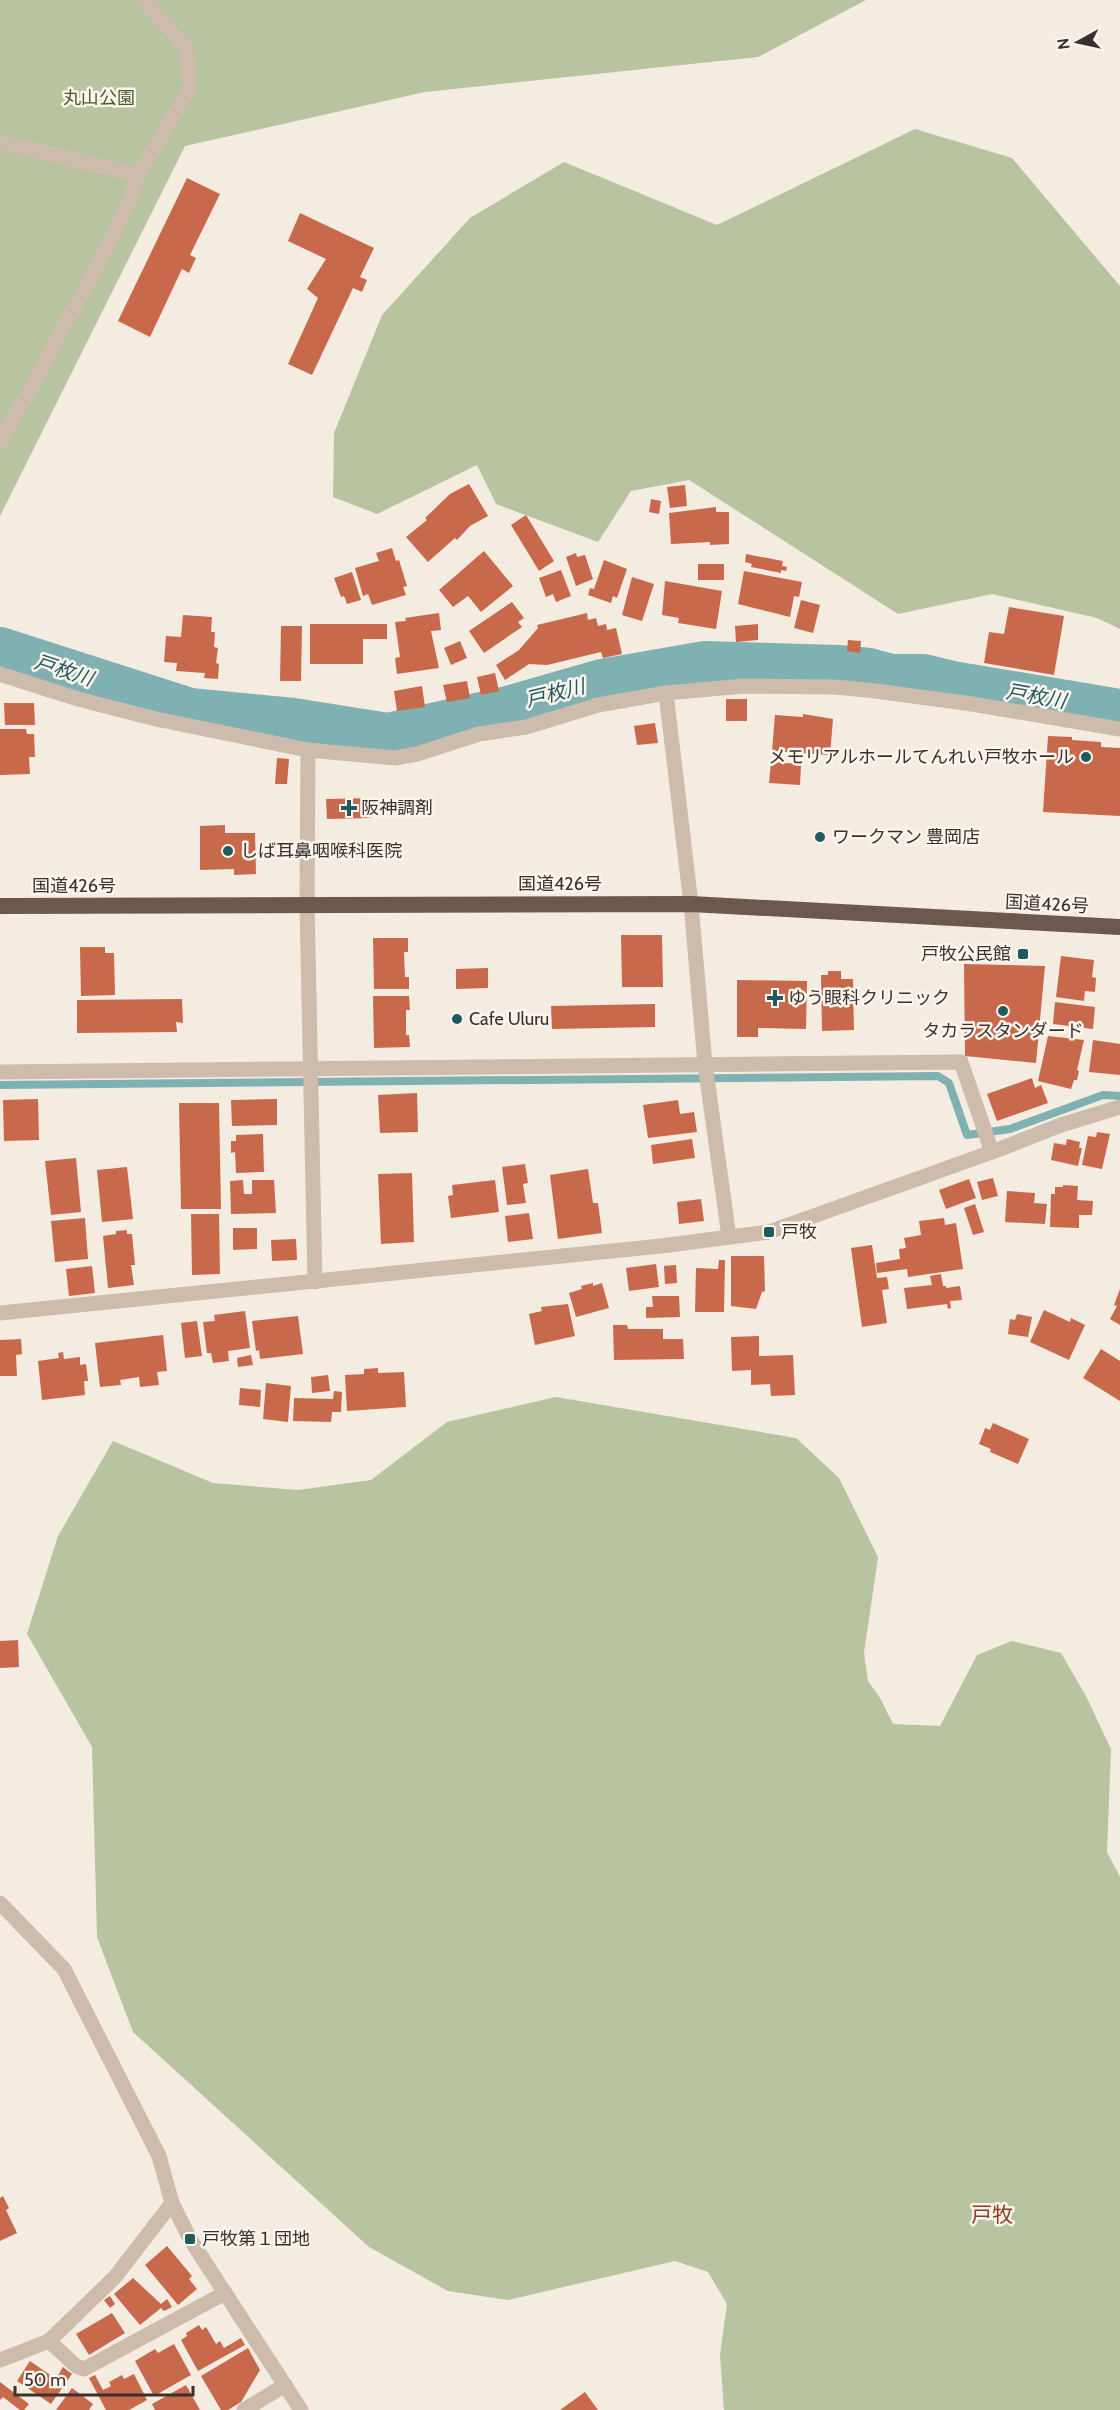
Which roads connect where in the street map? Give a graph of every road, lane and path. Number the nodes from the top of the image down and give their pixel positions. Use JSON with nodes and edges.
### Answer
{"nodes":[{"id":1,"x":143,"y":0,"type":"edge"},
{"id":2,"x":0,"y":142,"type":"edge"},
{"id":3,"x":139,"y":175,"type":"junction"},
{"id":4,"x":0,"y":444,"type":"edge"},
{"id":5,"x":0,"y":674,"type":"edge"},
{"id":6,"x":666,"y":693,"type":"junction"},
{"id":7,"x":1120,"y":729,"type":"edge"},
{"id":8,"x":308,"y":750,"type":"junction"},
{"id":9,"x":307,"y":903,"type":"junction"},
{"id":10,"x":691,"y":904,"type":"junction"},
{"id":11,"x":0,"y":906,"type":"edge"},
{"id":12,"x":1120,"y":927,"type":"edge"},
{"id":13,"x":705,"y":1064,"type":"junction"},
{"id":14,"x":312,"y":1067,"type":"junction"},
{"id":15,"x":0,"y":1072,"type":"edge"},
{"id":16,"x":1120,"y":1107,"type":"edge"},
{"id":17,"x":992,"y":1152,"type":"junction"},
{"id":18,"x":729,"y":1237,"type":"junction"},
{"id":19,"x":315,"y":1282,"type":"junction"},
{"id":20,"x":0,"y":1313,"type":"edge"},
{"id":21,"x":0,"y":1903,"type":"edge"},
{"id":22,"x":172,"y":2203,"type":"junction"},
{"id":23,"x":225,"y":2293,"type":"junction"},
{"id":24,"x":49,"y":2341,"type":"junction"},
{"id":25,"x":0,"y":2360,"type":"edge"},
{"id":26,"x":285,"y":2385,"type":"junction"},
{"id":27,"x":244,"y":2410,"type":"edge"},
{"id":28,"x":301,"y":2410,"type":"edge"}],
"edges":[{"from":1,"to":3,"type":"street"},
{"from":2,"to":3,"type":"street"},
{"from":3,"to":4,"type":"street"},
{"from":5,"to":8,"type":"street"},
{"from":6,"to":7,"type":"street"},
{"from":6,"to":8,"type":"street"},
{"from":6,"to":10,"type":"street"},
{"from":8,"to":9,"type":"street"},
{"from":9,"to":10,"type":"highway","name":"国道426号"},
{"from":9,"to":11,"type":"highway","name":"国道426号"},
{"from":9,"to":14,"type":"street"},
{"from":10,"to":12,"type":"highway","name":"国道426号"},
{"from":10,"to":13,"type":"street"},
{"from":13,"to":14,"type":"street"},
{"from":13,"to":17,"type":"street"},
{"from":13,"to":18,"type":"street"},
{"from":14,"to":15,"type":"street"},
{"from":14,"to":19,"type":"street"},
{"from":16,"to":17,"type":"street"},
{"from":17,"to":18,"type":"street"},
{"from":18,"to":19,"type":"street"},
{"from":19,"to":20,"type":"street"},
{"from":21,"to":22,"type":"street"},
{"from":22,"to":23,"type":"street"},
{"from":22,"to":24,"type":"street"},
{"from":23,"to":24,"type":"street"},
{"from":23,"to":26,"type":"street"},
{"from":24,"to":25,"type":"street"},
{"from":26,"to":27,"type":"street"},
{"from":26,"to":28,"type":"street"}]}
